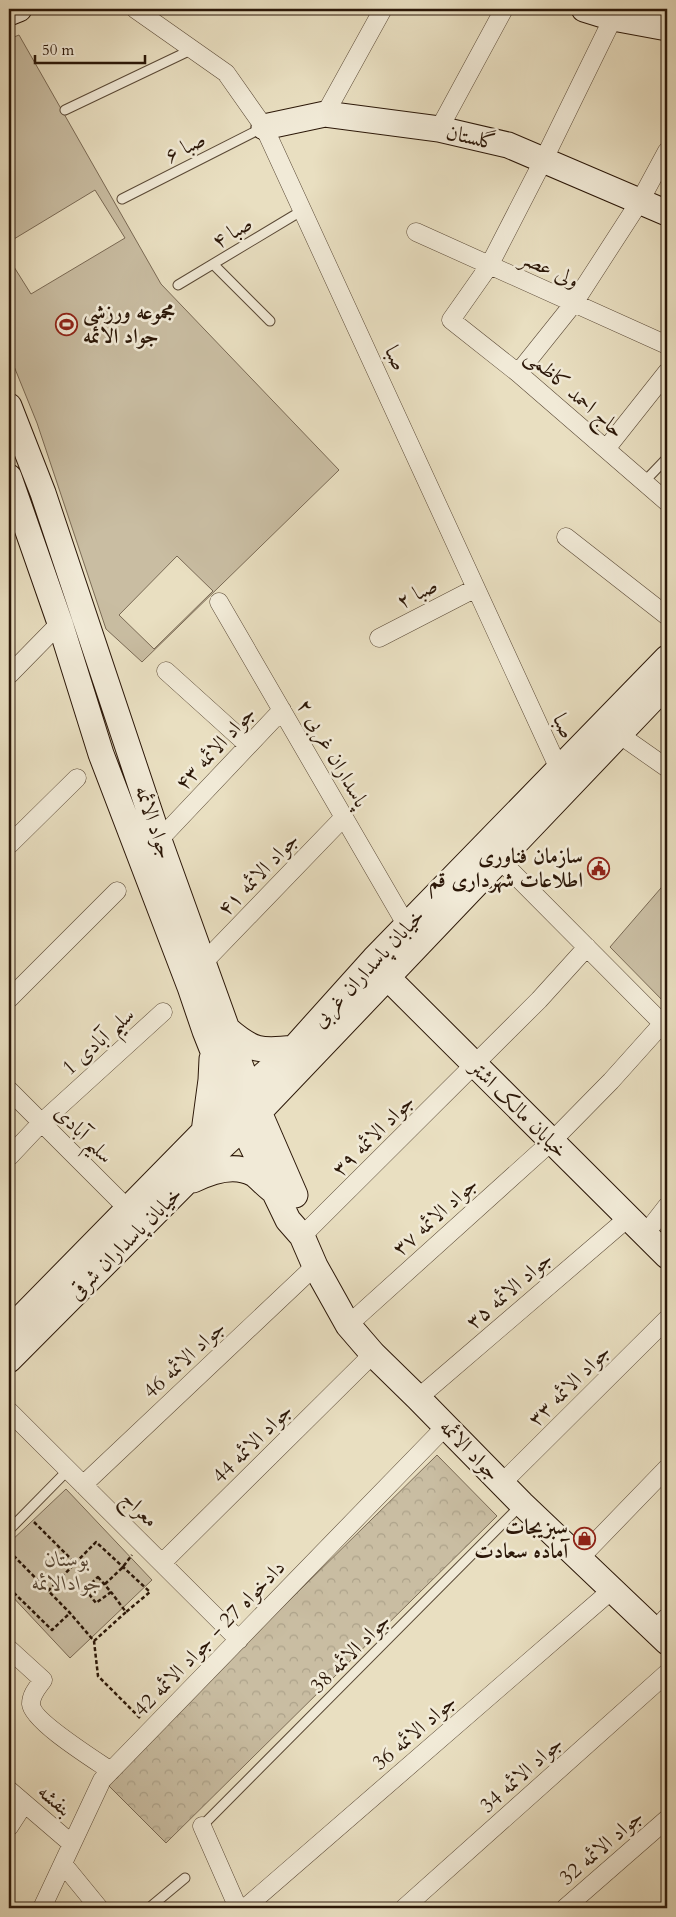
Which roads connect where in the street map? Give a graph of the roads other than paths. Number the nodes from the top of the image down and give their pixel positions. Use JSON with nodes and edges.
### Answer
{"nodes":[{"id":1,"x":19,"y":9,"type":"edge"},
{"id":2,"x":135,"y":9,"type":"edge"},
{"id":3,"x":383,"y":9,"type":"edge"},
{"id":4,"x":504,"y":9,"type":"edge"},
{"id":5,"x":584,"y":9,"type":"edge"},
{"id":6,"x":9,"y":14,"type":"edge"},
{"id":7,"x":614,"y":18,"type":"junction"},
{"id":8,"x":667,"y":28,"type":"edge"},
{"id":9,"x":193,"y":49,"type":"junction"},
{"id":10,"x":65,"y":110,"type":"dead end"},
{"id":11,"x":325,"y":114,"type":"junction"},
{"id":12,"x":264,"y":127,"type":"junction"},
{"id":13,"x":440,"y":129,"type":"junction"},
{"id":14,"x":667,"y":151,"type":"edge"},
{"id":15,"x":544,"y":159,"type":"junction"},
{"id":16,"x":122,"y":199,"type":"dead end"},
{"id":17,"x":640,"y":201,"type":"junction"},
{"id":18,"x":303,"y":210,"type":"junction"},
{"id":19,"x":667,"y":213,"type":"edge"},
{"id":20,"x":416,"y":232,"type":"dead end"},
{"id":21,"x":213,"y":264,"type":"junction"},
{"id":22,"x":489,"y":266,"type":"junction"},
{"id":23,"x":178,"y":285,"type":"dead end"},
{"id":24,"x":574,"y":303,"type":"junction"},
{"id":25,"x":270,"y":320,"type":"dead end"},
{"id":26,"x":667,"y":345,"type":"edge"},
{"id":27,"x":518,"y":372,"type":"junction"},
{"id":28,"x":667,"y":372,"type":"edge"},
{"id":29,"x":9,"y":406,"type":"edge"},
{"id":30,"x":606,"y":449,"type":"junction"},
{"id":31,"x":667,"y":458,"type":"edge"},
{"id":32,"x":9,"y":477,"type":"edge"},
{"id":33,"x":644,"y":482,"type":"junction"},
{"id":34,"x":667,"y":502,"type":"edge"},
{"id":35,"x":15,"y":513,"type":"edge"},
{"id":36,"x":566,"y":537,"type":"dead end"},
{"id":37,"x":476,"y":588,"type":"junction"},
{"id":38,"x":219,"y":602,"type":"dead end"},
{"id":39,"x":667,"y":616,"type":"edge"},
{"id":40,"x":60,"y":623,"type":"junction"},
{"id":41,"x":379,"y":638,"type":"dead end"},
{"id":42,"x":667,"y":658,"type":"edge"},
{"id":43,"x":166,"y":671,"type":"dead end"},
{"id":44,"x":9,"y":675,"type":"edge"},
{"id":45,"x":667,"y":684,"type":"edge"},
{"id":46,"x":282,"y":710,"type":"junction"},
{"id":47,"x":620,"y":734,"type":"junction"},
{"id":48,"x":248,"y":745,"type":"junction"},
{"id":49,"x":667,"y":768,"type":"edge"},
{"id":50,"x":559,"y":769,"type":"junction"},
{"id":51,"x":77,"y":778,"type":"dead end"},
{"id":52,"x":344,"y":817,"type":"junction"},
{"id":53,"x":159,"y":840,"type":"junction"},
{"id":54,"x":9,"y":845,"type":"edge"},
{"id":55,"x":499,"y":859,"type":"junction"},
{"id":56,"x":117,"y":891,"type":"dead end"},
{"id":57,"x":407,"y":926,"type":"junction"},
{"id":58,"x":587,"y":947,"type":"junction"},
{"id":59,"x":204,"y":962,"type":"junction"},
{"id":60,"x":381,"y":968,"type":"junction"},
{"id":61,"x":9,"y":999,"type":"edge"},
{"id":62,"x":163,"y":1012,"type":"dead end"},
{"id":63,"x":665,"y":1025,"type":"edge"},
{"id":64,"x":227,"y":1029,"type":"junction"},
{"id":65,"x":294,"y":1048,"type":"junction"},
{"id":66,"x":212,"y":1049,"type":"junction"},
{"id":67,"x":476,"y":1065,"type":"junction"},
{"id":68,"x":9,"y":1090,"type":"edge"},
{"id":69,"x":241,"y":1096,"type":"junction"},
{"id":70,"x":251,"y":1120,"type":"junction"},
{"id":71,"x":41,"y":1123,"type":"junction"},
{"id":72,"x":204,"y":1132,"type":"junction"},
{"id":73,"x":552,"y":1141,"type":"junction"},
{"id":74,"x":9,"y":1157,"type":"edge"},
{"id":75,"x":180,"y":1188,"type":"junction"},
{"id":76,"x":276,"y":1193,"type":"junction"},
{"id":77,"x":667,"y":1206,"type":"edge"},
{"id":78,"x":129,"y":1210,"type":"junction"},
{"id":79,"x":637,"y":1225,"type":"junction"},
{"id":80,"x":302,"y":1236,"type":"junction"},
{"id":81,"x":667,"y":1256,"type":"edge"},
{"id":82,"x":316,"y":1266,"type":"junction"},
{"id":83,"x":667,"y":1319,"type":"edge"},
{"id":84,"x":348,"y":1325,"type":"junction"},
{"id":85,"x":9,"y":1330,"type":"edge"},
{"id":86,"x":373,"y":1354,"type":"junction"},
{"id":87,"x":9,"y":1360,"type":"edge"},
{"id":88,"x":418,"y":1398,"type":"junction"},
{"id":89,"x":9,"y":1410,"type":"edge"},
{"id":90,"x":446,"y":1426,"type":"junction"},
{"id":91,"x":667,"y":1468,"type":"edge"},
{"id":92,"x":68,"y":1470,"type":"junction"},
{"id":93,"x":502,"y":1483,"type":"junction"},
{"id":94,"x":83,"y":1485,"type":"junction"},
{"id":95,"x":522,"y":1504,"type":"junction"},
{"id":96,"x":9,"y":1530,"type":"edge"},
{"id":97,"x":580,"y":1558,"type":"junction"},
{"id":98,"x":162,"y":1563,"type":"junction"},
{"id":99,"x":613,"y":1589,"type":"junction"},
{"id":100,"x":663,"y":1630,"type":"edge"},
{"id":101,"x":239,"y":1640,"type":"junction"},
{"id":102,"x":9,"y":1649,"type":"edge"},
{"id":103,"x":667,"y":1673,"type":"edge"},
{"id":104,"x":111,"y":1771,"type":"junction"},
{"id":105,"x":9,"y":1790,"type":"edge"},
{"id":106,"x":24,"y":1804,"type":"junction"},
{"id":107,"x":202,"y":1826,"type":"joint"},
{"id":108,"x":9,"y":1827,"type":"edge"},
{"id":109,"x":664,"y":1828,"type":"edge"},
{"id":110,"x":72,"y":1844,"type":"junction"},
{"id":111,"x":63,"y":1864,"type":"junction"},
{"id":112,"x":184,"y":1878,"type":"dead end"},
{"id":113,"x":42,"y":1908,"type":"edge"},
{"id":114,"x":99,"y":1908,"type":"edge"},
{"id":115,"x":149,"y":1908,"type":"edge"},
{"id":116,"x":238,"y":1908,"type":"edge"},
{"id":117,"x":245,"y":1908,"type":"edge"},
{"id":118,"x":404,"y":1908,"type":"edge"},
{"id":119,"x":565,"y":1908,"type":"edge"}],
"edges":[{"from":1,"to":6,"type":"street"},
{"from":2,"to":9,"type":"street","name":"صبا"},
{"from":3,"to":11,"type":"street"},
{"from":4,"to":13,"type":"street"},
{"from":5,"to":7,"type":"street"},
{"from":7,"to":8,"type":"street"},
{"from":7,"to":15,"type":"street"},
{"from":9,"to":10,"type":"lane"},
{"from":9,"to":12,"type":"street","name":"صبا"},
{"from":11,"to":12,"type":"street","name":"گلستان"},
{"from":11,"to":13,"type":"street","name":"گلستان"},
{"from":12,"to":16,"type":"lane","name":"صبا ۶"},
{"from":12,"to":18,"type":"street","name":"صبا"},
{"from":13,"to":15,"type":"street","name":"گلستان"},
{"from":14,"to":17,"type":"street"},
{"from":15,"to":17,"type":"street","name":"گلستان"},
{"from":15,"to":22,"type":"street"},
{"from":17,"to":19,"type":"street","name":"گلستان"},
{"from":17,"to":24,"type":"street"},
{"from":18,"to":21,"type":"lane","name":"صبا ۴"},
{"from":18,"to":37,"type":"street","name":"صبا"},
{"from":20,"to":22,"type":"street","name":"ولی عصر"},
{"from":21,"to":23,"type":"lane","name":"صبا ۴"},
{"from":21,"to":25,"type":"lane"},
{"from":22,"to":24,"type":"street","name":"ولی عصر"},
{"from":22,"to":27,"type":"street","name":"حاج احمد کاظمی"},
{"from":24,"to":26,"type":"street","name":"ولی عصر"},
{"from":24,"to":27,"type":"street"},
{"from":27,"to":30,"type":"street","name":"حاج احمد کاظمی"},
{"from":28,"to":30,"type":"street"},
{"from":29,"to":53,"type":"street","name":"جواد الائمه"},
{"from":30,"to":33,"type":"street","name":"حاج احمد کاظمی"},
{"from":31,"to":33,"type":"lane"},
{"from":32,"to":35,"type":"street","name":"جواد الائمه"},
{"from":33,"to":34,"type":"street","name":"حاج احمد کاظمی"},
{"from":35,"to":40,"type":"street","name":"جواد الائمه"},
{"from":36,"to":39,"type":"street"},
{"from":37,"to":41,"type":"street","name":"صبا ۲"},
{"from":37,"to":50,"type":"street","name":"صبا"},
{"from":38,"to":46,"type":"street","name":"پاسداران غربی ۲"},
{"from":40,"to":44,"type":"street"},
{"from":40,"to":66,"type":"street","name":"جواد الائمه"},
{"from":42,"to":50,"type":"street","name":"خیابان پاسداران غربی"},
{"from":43,"to":48,"type":"street"},
{"from":45,"to":47,"type":"street","name":"خیابان پاسداران غربی"},
{"from":46,"to":48,"type":"street","name":"جواد الائمه ۴۳"},
{"from":46,"to":52,"type":"street","name":"پاسداران غربی ۲"},
{"from":47,"to":49,"type":"street"},
{"from":47,"to":55,"type":"street","name":"خیابان پاسداران غربی"},
{"from":48,"to":53,"type":"street","name":"جواد الائمه ۴۳"},
{"from":50,"to":57,"type":"street","name":"خیابان پاسداران غربی"},
{"from":51,"to":54,"type":"street"},
{"from":52,"to":57,"type":"street","name":"پاسداران غربی ۲"},
{"from":52,"to":59,"type":"street","name":"جواد الائمه ۴۱"},
{"from":53,"to":59,"type":"street","name":"جواد الائمه"},
{"from":55,"to":58,"type":"street"},
{"from":55,"to":60,"type":"street","name":"خیابان پاسداران غربی"},
{"from":56,"to":61,"type":"street"},
{"from":57,"to":60,"type":"street","name":"خیابان پاسداران غربی"},
{"from":58,"to":63,"type":"street"},
{"from":58,"to":67,"type":"street","name":"جواد الائمه ۳۹"},
{"from":59,"to":64,"type":"street","name":"جواد الائمه"},
{"from":60,"to":65,"type":"street","name":"خیابان پاسداران غربی"},
{"from":60,"to":67,"type":"street","name":"خیابان مالک اشتر"},
{"from":60,"to":70,"type":"street","name":"خیابان پاسداران غربی"},
{"from":62,"to":71,"type":"street","name":"سلیم آبادی 1"},
{"from":63,"to":73,"type":"street","name":"جواد الائمه ۳۷"},
{"from":64,"to":65,"type":"street"},
{"from":64,"to":69,"type":"street","name":"جواد الائمه"},
{"from":65,"to":69,"type":"street","name":"خیابان پاسداران غربی"},
{"from":66,"to":69,"type":"street","name":"جواد الائمه"},
{"from":66,"to":72,"type":"street"},
{"from":67,"to":73,"type":"street","name":"خیابان مالک اشتر"},
{"from":67,"to":80,"type":"street","name":"جواد الائمه ۳۹"},
{"from":68,"to":71,"type":"street","name":"سلیم آبادی"},
{"from":69,"to":70,"type":"street","name":"جواد الائمه"},
{"from":69,"to":72,"type":"street","name":"خیابان پاسداران شرقی"},
{"from":70,"to":75,"type":"street","name":"خیابان پاسداران شرقی"},
{"from":70,"to":76,"type":"street","name":"جواد الائمه"},
{"from":70,"to":80,"type":"street","name":"جواد الائمه"},
{"from":71,"to":74,"type":"street","name":"سلیم آبادی 1"},
{"from":71,"to":78,"type":"street","name":"سلیم آبادی"},
{"from":72,"to":78,"type":"street","name":"خیابان پاسداران شرقی"},
{"from":73,"to":79,"type":"street","name":"خیابان مالک اشتر"},
{"from":73,"to":84,"type":"street","name":"جواد الائمه ۳۷"},
{"from":75,"to":76,"type":"street"},
{"from":75,"to":87,"type":"street","name":"خیابان پاسداران شرقی"},
{"from":76,"to":80,"type":"street","name":"جواد الائمه"},
{"from":77,"to":79,"type":"street","name":"جواد الائمه ۳۵"},
{"from":78,"to":85,"type":"street","name":"خیابان پاسداران شرقی"},
{"from":79,"to":81,"type":"street","name":"خیابان مالک اشتر"},
{"from":79,"to":88,"type":"street","name":"جواد الائمه ۳۵"},
{"from":80,"to":82,"type":"street","name":"جواد الائمه"},
{"from":82,"to":84,"type":"street","name":"جواد الائمه"},
{"from":82,"to":94,"type":"street","name":"جواد الائمه 46"},
{"from":83,"to":93,"type":"street","name":"جواد الائمه ۳۳"},
{"from":84,"to":86,"type":"street","name":"جواد الائمه"},
{"from":86,"to":88,"type":"street","name":"جواد الائمه"},
{"from":86,"to":98,"type":"street","name":"جواد الائمه 44"},
{"from":88,"to":90,"type":"street","name":"جواد الائمه"},
{"from":89,"to":92,"type":"street","name":"معراج"},
{"from":90,"to":93,"type":"street","name":"جواد الائمه"},
{"from":90,"to":101,"type":"street","name":"دادخواه 27 - جواد الائمه 42"},
{"from":91,"to":97,"type":"street"},
{"from":92,"to":94,"type":"street","name":"معراج"},
{"from":92,"to":96,"type":"lane"},
{"from":93,"to":95,"type":"street","name":"جواد الائمه"},
{"from":94,"to":98,"type":"street","name":"معراج"},
{"from":95,"to":97,"type":"street","name":"جواد الائمه"},
{"from":95,"to":107,"type":"lane","name":"جواد الائمه 38"},
{"from":97,"to":99,"type":"street","name":"جواد الائمه"},
{"from":98,"to":101,"type":"street","name":"معراج"},
{"from":99,"to":100,"type":"street","name":"جواد الائمه"},
{"from":99,"to":117,"type":"street","name":"جواد الائمه 36"},
{"from":101,"to":104,"type":"street","name":"دادخواه 27 - جواد الائمه 42"},
{"from":102,"to":104,"type":"street"},
{"from":103,"to":118,"type":"street","name":"جواد الائمه 34"},
{"from":104,"to":110,"type":"street","name":"دادخواه 27 - جواد الائمه 42"},
{"from":105,"to":106,"type":"street","name":"بنفشه"},
{"from":106,"to":108,"type":"street"},
{"from":106,"to":110,"type":"street","name":"بنفشه"},
{"from":107,"to":116,"type":"street"},
{"from":109,"to":119,"type":"street","name":"جواد الائمه 32"},
{"from":110,"to":111,"type":"street","name":"دادخواه 27 - جواد الائمه 42"},
{"from":111,"to":113,"type":"street","name":"دادخواه 27 - جواد الائمه 42"},
{"from":111,"to":114,"type":"street"},
{"from":112,"to":115,"type":"lane"}]}
